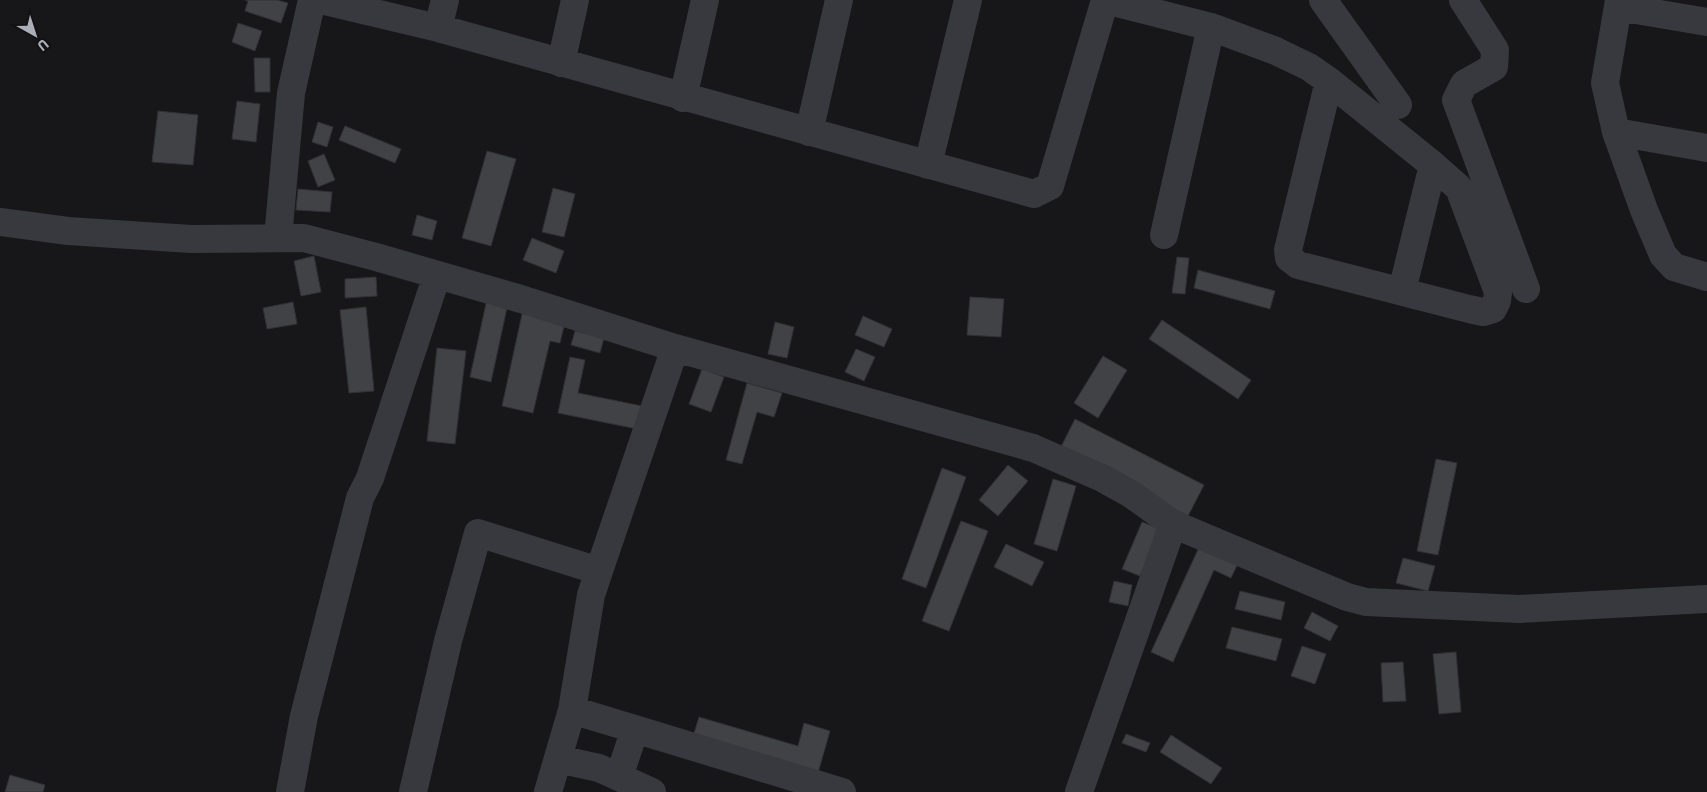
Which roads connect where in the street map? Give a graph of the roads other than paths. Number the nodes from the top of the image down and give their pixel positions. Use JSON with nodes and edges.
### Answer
{"nodes":[{"id":1,"x":312,"y":0,"type":"edge"},
{"id":2,"x":320,"y":0,"type":"edge"},
{"id":3,"x":445,"y":0,"type":"edge"},
{"id":4,"x":575,"y":0,"type":"edge"},
{"id":5,"x":705,"y":0,"type":"edge"},
{"id":6,"x":839,"y":0,"type":"edge"},
{"id":7,"x":968,"y":0,"type":"edge"},
{"id":8,"x":1104,"y":0,"type":"edge"},
{"id":9,"x":1323,"y":0,"type":"edge"},
{"id":10,"x":1463,"y":0,"type":"edge"},
{"id":11,"x":1618,"y":4,"type":"edge"},
{"id":12,"x":1707,"y":22,"type":"edge"},
{"id":13,"x":1211,"y":27,"type":"junction"},
{"id":14,"x":438,"y":28,"type":"junction"},
{"id":15,"x":561,"y":63,"type":"junction"},
{"id":16,"x":1329,"y":81,"type":"junction"},
{"id":17,"x":683,"y":98,"type":"junction"},
{"id":18,"x":1398,"y":105,"type":"dead end"},
{"id":19,"x":809,"y":132,"type":"junction"},
{"id":20,"x":1616,"y":132,"type":"junction"},
{"id":21,"x":1707,"y":148,"type":"edge"},
{"id":22,"x":928,"y":165,"type":"junction"},
{"id":23,"x":1433,"y":165,"type":"junction"},
{"id":24,"x":0,"y":222,"type":"edge"},
{"id":25,"x":1164,"y":236,"type":"dead end"},
{"id":26,"x":278,"y":238,"type":"junction"},
{"id":27,"x":437,"y":275,"type":"junction"},
{"id":28,"x":1707,"y":277,"type":"edge"},
{"id":29,"x":1526,"y":289,"type":"dead end"},
{"id":30,"x":1402,"y":291,"type":"junction"},
{"id":31,"x":675,"y":348,"type":"junction"},
{"id":32,"x":1173,"y":524,"type":"junction"},
{"id":33,"x":599,"y":571,"type":"junction"},
{"id":34,"x":1707,"y":599,"type":"edge"},
{"id":35,"x":635,"y":729,"type":"junction"},
{"id":36,"x":565,"y":736,"type":"junction"},
{"id":37,"x":622,"y":768,"type":"junction"},
{"id":38,"x":290,"y":792,"type":"edge"},
{"id":39,"x":413,"y":792,"type":"edge"},
{"id":40,"x":548,"y":792,"type":"edge"},
{"id":41,"x":652,"y":792,"type":"edge"},
{"id":42,"x":842,"y":792,"type":"edge"},
{"id":43,"x":1079,"y":792,"type":"edge"}],
"edges":[{"from":1,"to":26,"type":"street"},
{"from":2,"to":14,"type":"street"},
{"from":3,"to":14,"type":"street"},
{"from":4,"to":15,"type":"street"},
{"from":5,"to":17,"type":"street"},
{"from":6,"to":19,"type":"street"},
{"from":7,"to":22,"type":"street"},
{"from":8,"to":13,"type":"street"},
{"from":8,"to":22,"type":"street"},
{"from":9,"to":18,"type":"street"},
{"from":10,"to":29,"type":"street"},
{"from":11,"to":12,"type":"street"},
{"from":11,"to":20,"type":"street"},
{"from":13,"to":16,"type":"street"},
{"from":13,"to":25,"type":"street"},
{"from":14,"to":15,"type":"street"},
{"from":15,"to":17,"type":"street"},
{"from":16,"to":23,"type":"street"},
{"from":16,"to":30,"type":"street"},
{"from":17,"to":19,"type":"street"},
{"from":19,"to":22,"type":"street"},
{"from":20,"to":21,"type":"street"},
{"from":20,"to":28,"type":"street"},
{"from":23,"to":30,"type":"street"},
{"from":23,"to":30,"type":"street"},
{"from":24,"to":26,"type":"street"},
{"from":26,"to":27,"type":"street"},
{"from":27,"to":31,"type":"street"},
{"from":27,"to":38,"type":"street"},
{"from":31,"to":32,"type":"street"},
{"from":31,"to":33,"type":"street"},
{"from":32,"to":34,"type":"street"},
{"from":32,"to":43,"type":"street"},
{"from":33,"to":36,"type":"street"},
{"from":33,"to":39,"type":"street"},
{"from":35,"to":36,"type":"street"},
{"from":35,"to":37,"type":"street"},
{"from":35,"to":42,"type":"street"},
{"from":36,"to":37,"type":"street"},
{"from":36,"to":40,"type":"street"},
{"from":37,"to":41,"type":"street"}]}
